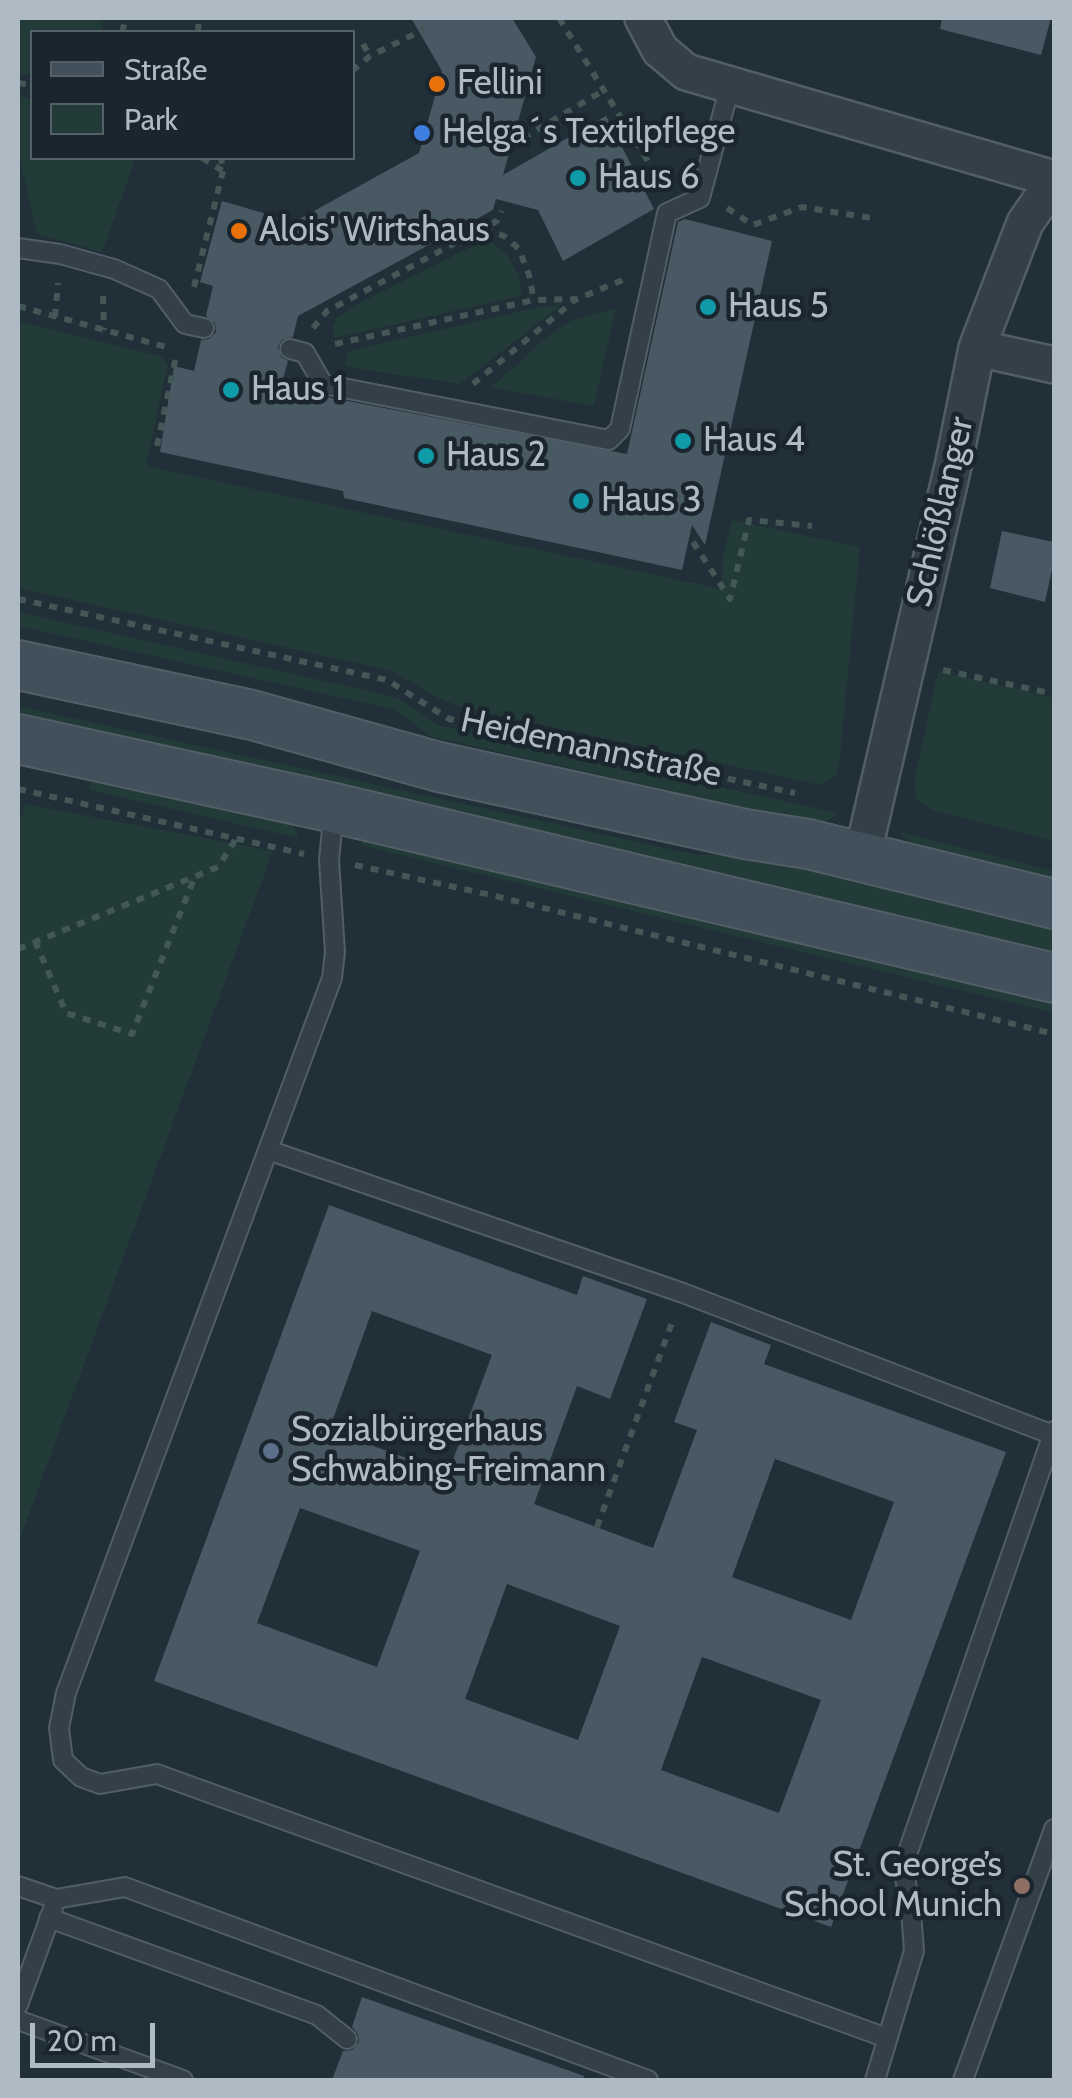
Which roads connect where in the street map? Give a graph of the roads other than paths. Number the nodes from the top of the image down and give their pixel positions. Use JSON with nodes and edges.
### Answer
{"nodes":[{"id":1,"x":643,"y":18,"type":"edge"},
{"id":2,"x":730,"y":86,"type":"junction"},
{"id":3,"x":1054,"y":180,"type":"edge"},
{"id":4,"x":18,"y":248,"type":"edge"},
{"id":5,"x":194,"y":326,"type":"road end"},
{"id":6,"x":976,"y":348,"type":"junction"},
{"id":7,"x":298,"y":351,"type":"road end"},
{"id":8,"x":1054,"y":365,"type":"edge"},
{"id":9,"x":18,"y":665,"type":"edge"},
{"id":10,"x":18,"y":739,"type":"edge"},
{"id":11,"x":334,"y":808,"type":"junction"},
{"id":12,"x":862,"y":856,"type":"junction"},
{"id":13,"x":1054,"y":904,"type":"edge"},
{"id":14,"x":1054,"y":978,"type":"edge"},
{"id":15,"x":268,"y":1150,"type":"junction"},
{"id":16,"x":1054,"y":1433,"type":"edge"},
{"id":17,"x":1054,"y":1829,"type":"edge"},
{"id":18,"x":18,"y":1886,"type":"edge"},
{"id":19,"x":56,"y":1899,"type":"junction"},
{"id":20,"x":49,"y":1918,"type":"junction"},
{"id":21,"x":18,"y":2005,"type":"edge"},
{"id":22,"x":18,"y":2020,"type":"edge"},
{"id":23,"x":887,"y":2038,"type":"junction"},
{"id":24,"x":347,"y":2039,"type":"dead end"},
{"id":25,"x":183,"y":2080,"type":"edge"},
{"id":26,"x":648,"y":2080,"type":"edge"},
{"id":27,"x":876,"y":2080,"type":"edge"},
{"id":28,"x":962,"y":2080,"type":"edge"}],
"edges":[{"from":1,"to":2,"type":"street"},
{"from":2,"to":3,"type":"street"},
{"from":2,"to":7,"type":"lane"},
{"from":3,"to":6,"type":"street","name":"Schlößlanger"},
{"from":4,"to":5,"type":"lane"},
{"from":6,"to":8,"type":"street"},
{"from":6,"to":12,"type":"street","name":"Schlößlanger"},
{"from":9,"to":12,"type":"main road","name":"Heidemannstraße"},
{"from":10,"to":11,"type":"main road"},
{"from":11,"to":14,"type":"main road"},
{"from":11,"to":15,"type":"lane"},
{"from":12,"to":13,"type":"main road","name":"Heidemannstraße"},
{"from":15,"to":16,"type":"lane"},
{"from":15,"to":23,"type":"lane"},
{"from":16,"to":23,"type":"lane"},
{"from":17,"to":28,"type":"lane"},
{"from":18,"to":19,"type":"lane"},
{"from":19,"to":20,"type":"lane"},
{"from":19,"to":26,"type":"lane"},
{"from":20,"to":21,"type":"lane"},
{"from":20,"to":24,"type":"lane"},
{"from":22,"to":25,"type":"lane"},
{"from":23,"to":27,"type":"lane"}]}
